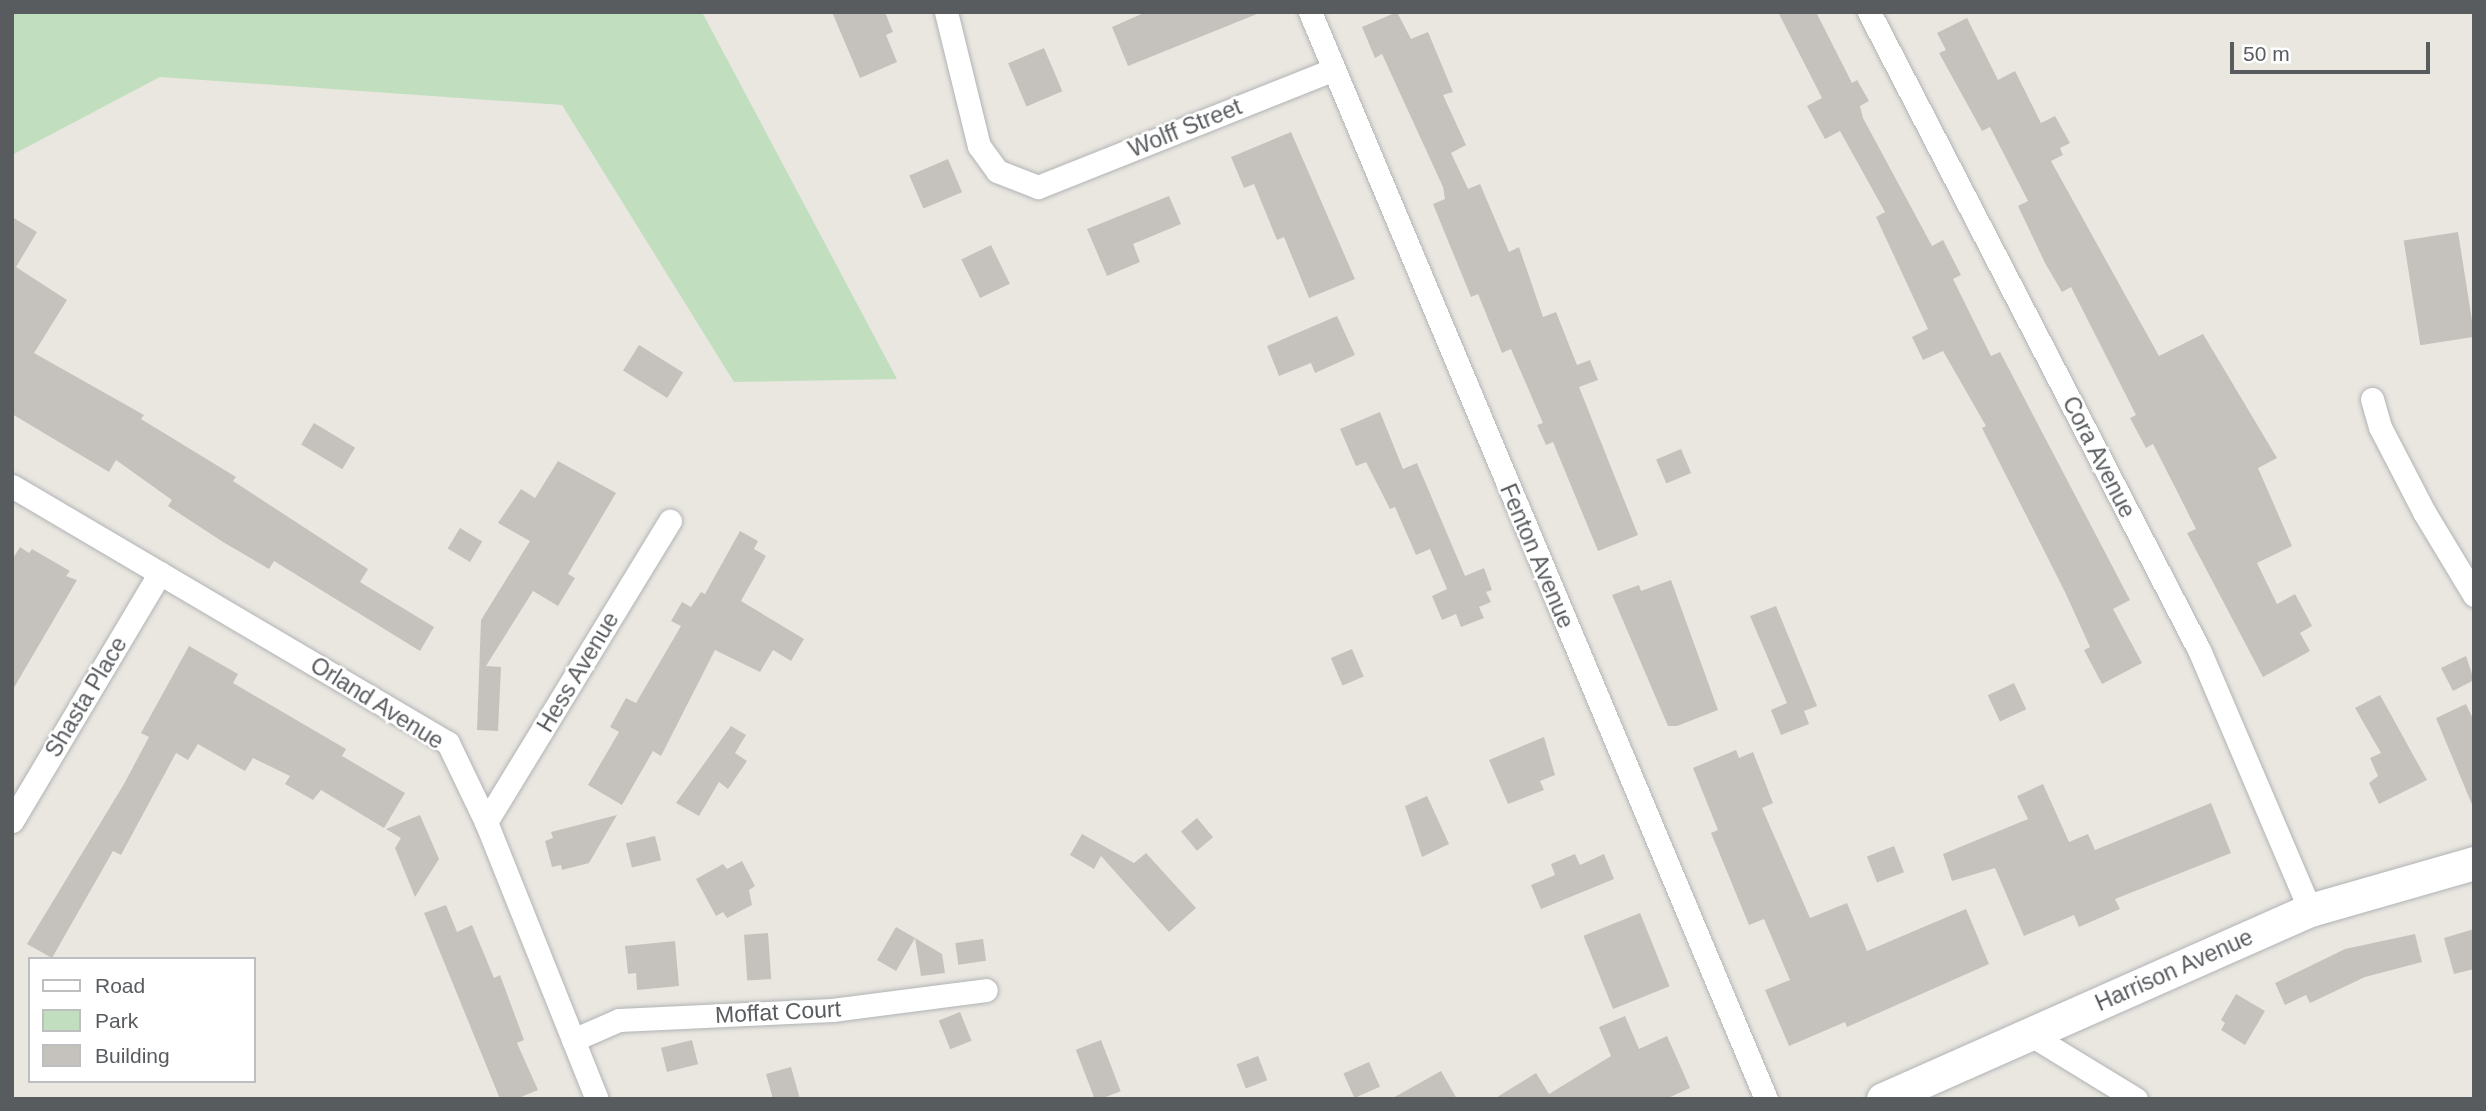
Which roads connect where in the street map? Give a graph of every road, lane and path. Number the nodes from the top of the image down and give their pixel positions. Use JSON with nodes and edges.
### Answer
{"nodes":[{"id":1,"x":946,"y":12,"type":"edge"},
{"id":2,"x":1310,"y":12,"type":"edge"},
{"id":3,"x":1869,"y":12,"type":"edge"},
{"id":4,"x":1332,"y":70,"type":"junction"},
{"id":5,"x":2372,"y":399,"type":"dead end"},
{"id":6,"x":12,"y":486,"type":"edge"},
{"id":7,"x":670,"y":522,"type":"dead end"},
{"id":8,"x":160,"y":573,"type":"junction"},
{"id":9,"x":2474,"y":595,"type":"edge"},
{"id":10,"x":12,"y":821,"type":"edge"},
{"id":11,"x":486,"y":822,"type":"junction"},
{"id":12,"x":2474,"y":863,"type":"edge"},
{"id":13,"x":2310,"y":909,"type":"junction"},
{"id":14,"x":986,"y":990,"type":"dead end"},
{"id":15,"x":2031,"y":1035,"type":"junction"},
{"id":16,"x":573,"y":1040,"type":"junction"},
{"id":17,"x":597,"y":1099,"type":"edge"},
{"id":18,"x":1766,"y":1099,"type":"edge"},
{"id":19,"x":1883,"y":1099,"type":"edge"},
{"id":20,"x":2136,"y":1099,"type":"edge"}],
"edges":[{"from":1,"to":4,"type":"street","name":"Wolff Street"},
{"from":2,"to":4,"type":"street","name":"Fenton Avenue"},
{"from":3,"to":13,"type":"street","name":"Cora Avenue"},
{"from":4,"to":18,"type":"street","name":"Fenton Avenue"},
{"from":5,"to":9,"type":"street"},
{"from":6,"to":8,"type":"street","name":"Orland Avenue"},
{"from":7,"to":11,"type":"street","name":"Hess Avenue"},
{"from":8,"to":10,"type":"street","name":"Shasta Place"},
{"from":8,"to":11,"type":"street","name":"Orland Avenue"},
{"from":11,"to":16,"type":"street","name":"Orland Avenue"},
{"from":12,"to":13,"type":"main road","name":"Harrison Avenue"},
{"from":13,"to":15,"type":"main road","name":"Harrison Avenue"},
{"from":14,"to":16,"type":"street","name":"Moffat Court"},
{"from":15,"to":19,"type":"main road","name":"Harrison Avenue"},
{"from":15,"to":20,"type":"street"},
{"from":16,"to":17,"type":"street","name":"Orland Avenue"}]}
